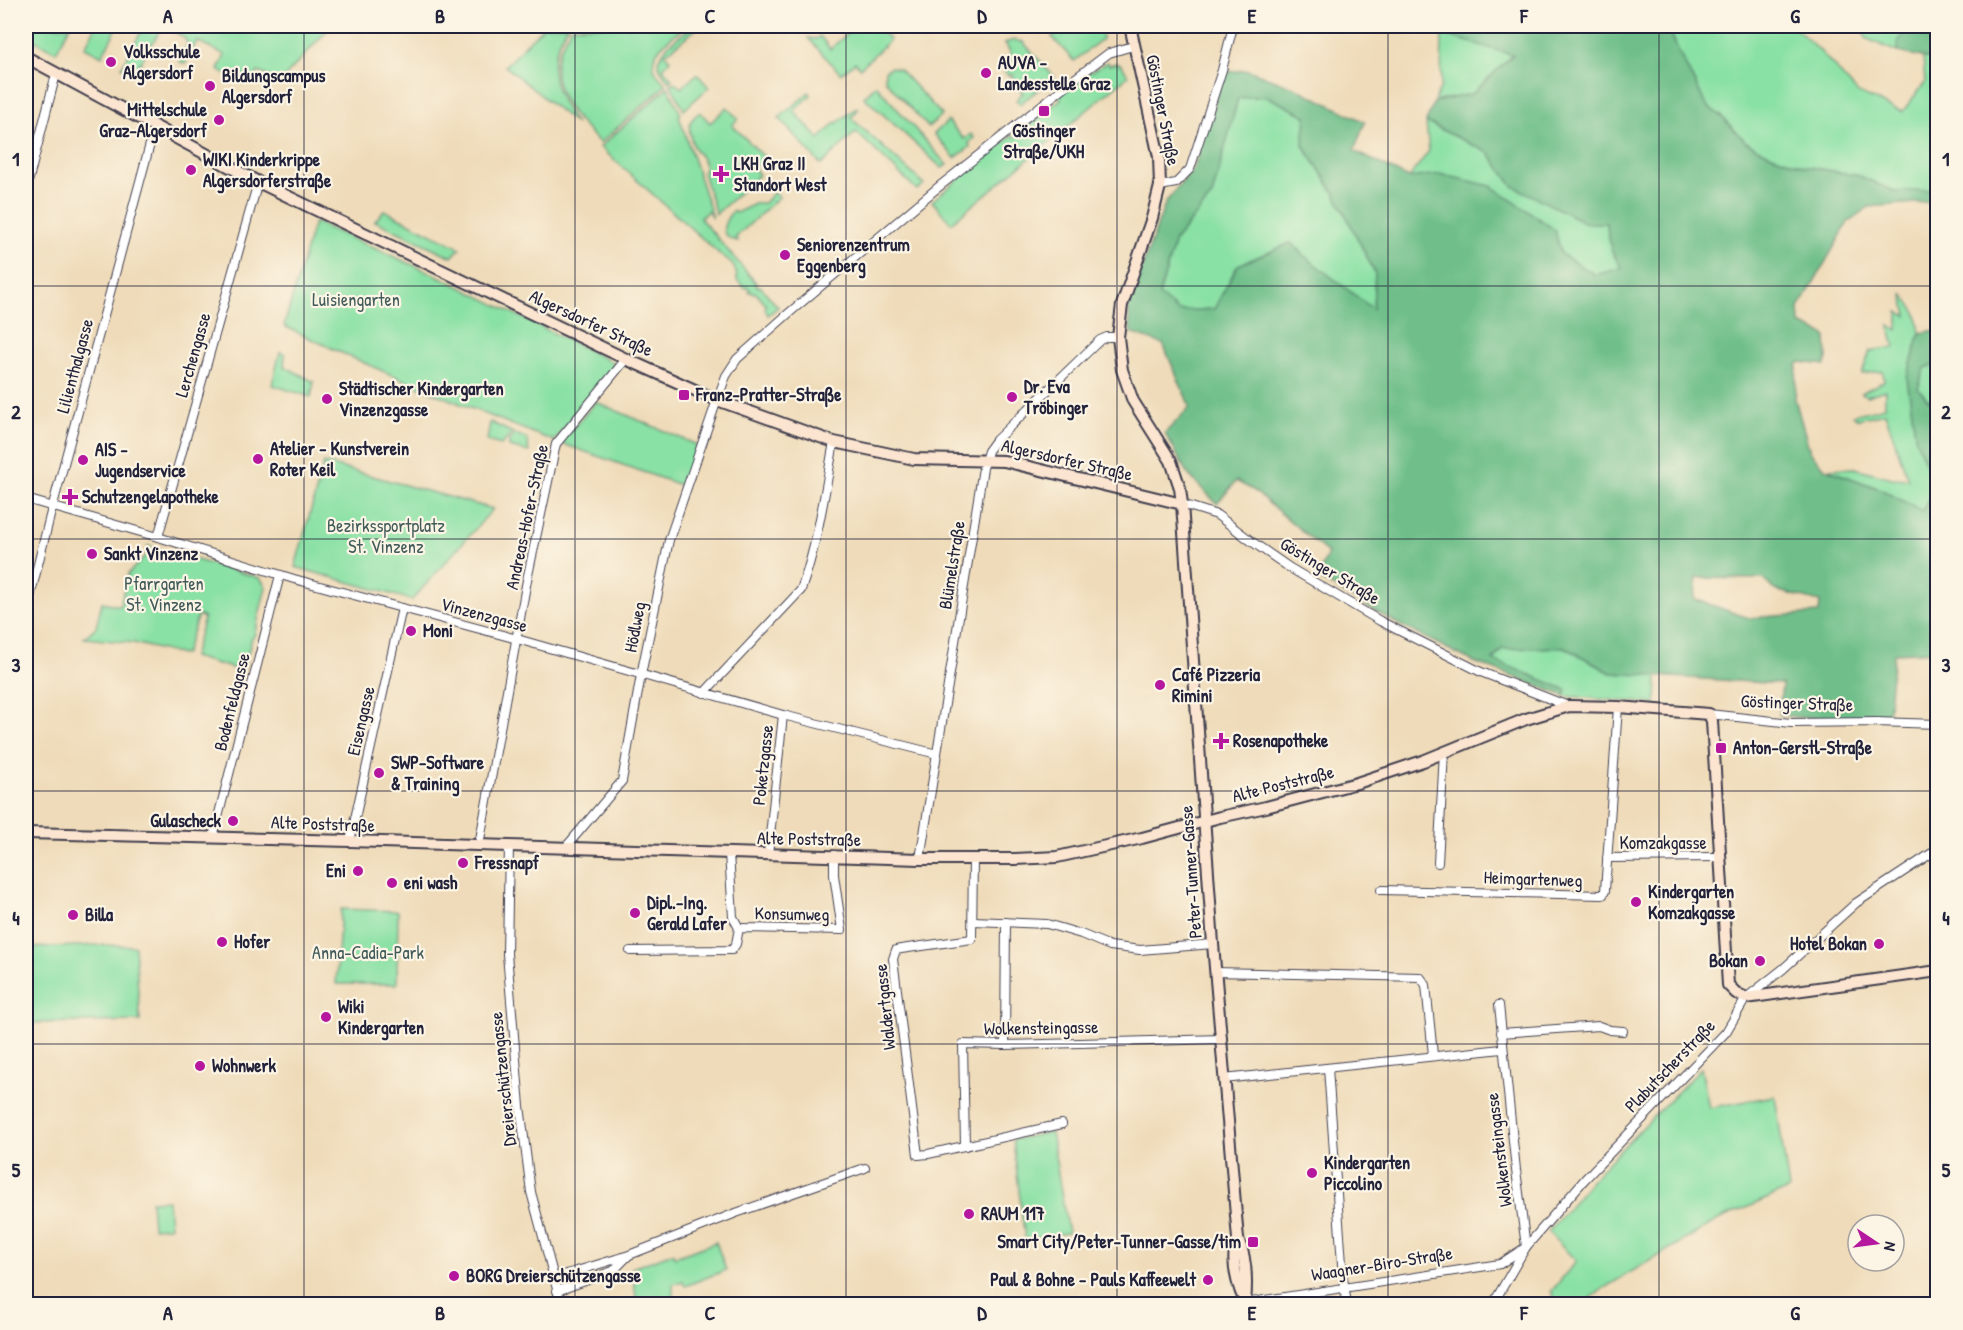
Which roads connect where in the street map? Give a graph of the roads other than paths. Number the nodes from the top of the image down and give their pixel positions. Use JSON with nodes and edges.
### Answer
{"nodes":[{"id":1,"x":1130,"y":26,"type":"edge"},
{"id":2,"x":1233,"y":26,"type":"edge"},
{"id":3,"x":1133,"y":46,"type":"junction"},
{"id":4,"x":26,"y":57,"type":"edge"},
{"id":5,"x":56,"y":74,"type":"junction"},
{"id":6,"x":158,"y":128,"type":"junction"},
{"id":7,"x":258,"y":182,"type":"junction"},
{"id":8,"x":1160,"y":186,"type":"junction"},
{"id":9,"x":26,"y":190,"type":"edge"},
{"id":10,"x":1118,"y":337,"type":"junction"},
{"id":11,"x":626,"y":359,"type":"junction"},
{"id":12,"x":717,"y":400,"type":"junction"},
{"id":13,"x":834,"y":442,"type":"junction"},
{"id":14,"x":985,"y":460,"type":"junction"},
{"id":15,"x":26,"y":499,"type":"edge"},
{"id":16,"x":1182,"y":504,"type":"junction"},
{"id":17,"x":52,"y":507,"type":"junction"},
{"id":18,"x":158,"y":537,"type":"junction"},
{"id":19,"x":280,"y":575,"type":"junction"},
{"id":20,"x":402,"y":608,"type":"junction"},
{"id":21,"x":26,"y":614,"type":"edge"},
{"id":22,"x":517,"y":639,"type":"junction"},
{"id":23,"x":641,"y":675,"type":"junction"},
{"id":24,"x":704,"y":693,"type":"junction"},
{"id":25,"x":1569,"y":706,"type":"junction"},
{"id":26,"x":1618,"y":707,"type":"junction"},
{"id":27,"x":1709,"y":714,"type":"junction"},
{"id":28,"x":783,"y":715,"type":"junction"},
{"id":29,"x":1938,"y":724,"type":"edge"},
{"id":30,"x":1444,"y":752,"type":"junction"},
{"id":31,"x":937,"y":753,"type":"junction"},
{"id":32,"x":1204,"y":821,"type":"junction"},
{"id":33,"x":26,"y":833,"type":"edge"},
{"id":34,"x":213,"y":837,"type":"junction"},
{"id":35,"x":350,"y":841,"type":"junction"},
{"id":36,"x":479,"y":845,"type":"junction"},
{"id":37,"x":509,"y":846,"type":"junction"},
{"id":38,"x":565,"y":848,"type":"junction"},
{"id":39,"x":1938,"y":849,"type":"edge"},
{"id":40,"x":729,"y":853,"type":"junction"},
{"id":41,"x":768,"y":854,"type":"junction"},
{"id":42,"x":834,"y":855,"type":"junction"},
{"id":43,"x":1720,"y":857,"type":"junction"},
{"id":44,"x":1607,"y":858,"type":"junction"},
{"id":45,"x":920,"y":859,"type":"junction"},
{"id":46,"x":973,"y":859,"type":"junction"},
{"id":47,"x":1438,"y":863,"type":"dead end"},
{"id":48,"x":1381,"y":890,"type":"dead end"},
{"id":49,"x":973,"y":921,"type":"junction"},
{"id":50,"x":1006,"y":922,"type":"junction"},
{"id":51,"x":739,"y":928,"type":"junction"},
{"id":52,"x":1213,"y":944,"type":"junction"},
{"id":53,"x":630,"y":951,"type":"dead end"},
{"id":54,"x":1938,"y":971,"type":"edge"},
{"id":55,"x":1215,"y":972,"type":"junction"},
{"id":56,"x":1746,"y":998,"type":"junction"},
{"id":57,"x":1499,"y":1005,"type":"dead end"},
{"id":58,"x":1623,"y":1031,"type":"dead end"},
{"id":59,"x":1501,"y":1033,"type":"junction"},
{"id":60,"x":1221,"y":1039,"type":"junction"},
{"id":61,"x":1005,"y":1045,"type":"junction"},
{"id":62,"x":1502,"y":1049,"type":"junction"},
{"id":63,"x":1433,"y":1055,"type":"junction"},
{"id":64,"x":1328,"y":1068,"type":"junction"},
{"id":65,"x":1224,"y":1079,"type":"junction"},
{"id":66,"x":1062,"y":1124,"type":"dead end"},
{"id":67,"x":964,"y":1146,"type":"junction"},
{"id":68,"x":865,"y":1168,"type":"dead end"},
{"id":69,"x":1526,"y":1247,"type":"junction"},
{"id":70,"x":629,"y":1255,"type":"junction"},
{"id":71,"x":554,"y":1278,"type":"junction"},
{"id":72,"x":1345,"y":1286,"type":"junction"},
{"id":73,"x":557,"y":1291,"type":"junction"},
{"id":74,"x":1243,"y":1304,"type":"edge"},
{"id":75,"x":561,"y":1305,"type":"edge"},
{"id":76,"x":1347,"y":1305,"type":"edge"},
{"id":77,"x":1493,"y":1305,"type":"edge"}],
"edges":[{"from":1,"to":3,"type":"main road","name":"Göstinger Straße"},
{"from":2,"to":8,"type":"street"},
{"from":3,"to":8,"type":"main road","name":"Göstinger Straße"},
{"from":3,"to":12,"type":"street","name":"Göstinger Straße"},
{"from":4,"to":5,"type":"main road","name":"Algersdorfer Straße"},
{"from":5,"to":6,"type":"main road","name":"Algersdorfer Straße"},
{"from":5,"to":9,"type":"street"},
{"from":6,"to":7,"type":"main road","name":"Algersdorfer Straße"},
{"from":6,"to":17,"type":"street","name":"Lilienthalgasse"},
{"from":7,"to":11,"type":"main road","name":"Algersdorfer Straße"},
{"from":7,"to":18,"type":"street","name":"Lerchengasse"},
{"from":8,"to":10,"type":"main road","name":"Göstinger Straße"},
{"from":10,"to":14,"type":"street","name":"Blümelstraße"},
{"from":10,"to":16,"type":"main road","name":"Göstinger Straße"},
{"from":11,"to":12,"type":"main road","name":"Algersdorfer Straße"},
{"from":11,"to":22,"type":"street","name":"Andreas-Hofer-Straße"},
{"from":12,"to":13,"type":"main road","name":"Algersdorfer Straße"},
{"from":12,"to":23,"type":"street","name":"Hödlweg"},
{"from":13,"to":14,"type":"main road","name":"Algersdorfer Straße"},
{"from":13,"to":24,"type":"street"},
{"from":14,"to":16,"type":"main road","name":"Algersdorfer Straße"},
{"from":14,"to":31,"type":"street","name":"Blümelstraße"},
{"from":15,"to":17,"type":"street","name":"Vinzenzgasse"},
{"from":16,"to":25,"type":"street","name":"Göstinger Straße"},
{"from":16,"to":32,"type":"main road","name":"Peter-Tunner-Gasse"},
{"from":17,"to":18,"type":"street","name":"Vinzenzgasse"},
{"from":17,"to":21,"type":"street","name":"Lilienthalgasse"},
{"from":18,"to":19,"type":"street","name":"Vinzenzgasse"},
{"from":19,"to":20,"type":"street","name":"Vinzenzgasse"},
{"from":19,"to":34,"type":"street","name":"Bodenfeldgasse"},
{"from":20,"to":22,"type":"street","name":"Vinzenzgasse"},
{"from":20,"to":35,"type":"street","name":"Eisengasse"},
{"from":22,"to":23,"type":"street","name":"Vinzenzgasse"},
{"from":22,"to":36,"type":"street","name":"Andreas-Hofer-Straße"},
{"from":23,"to":24,"type":"street","name":"Vinzenzgasse"},
{"from":23,"to":38,"type":"street","name":"Hödlweg"},
{"from":24,"to":28,"type":"street","name":"Vinzenzgasse"},
{"from":25,"to":26,"type":"main road","name":"Göstinger Straße"},
{"from":25,"to":30,"type":"main road","name":"Alte Poststraße"},
{"from":26,"to":27,"type":"main road","name":"Göstinger Straße"},
{"from":26,"to":44,"type":"street","name":"Heimgartenweg"},
{"from":27,"to":29,"type":"street","name":"Göstinger Straße"},
{"from":27,"to":43,"type":"main road"},
{"from":28,"to":31,"type":"street","name":"Vinzenzgasse"},
{"from":28,"to":41,"type":"street","name":"Poketzgasse"},
{"from":30,"to":32,"type":"main road","name":"Alte Poststraße"},
{"from":30,"to":47,"type":"street"},
{"from":31,"to":45,"type":"street","name":"Blümelstraße"},
{"from":32,"to":46,"type":"main road","name":"Alte Poststraße"},
{"from":32,"to":52,"type":"main road","name":"Peter-Tunner-Gasse"},
{"from":33,"to":34,"type":"main road","name":"Alte Poststraße"},
{"from":34,"to":35,"type":"main road","name":"Alte Poststraße"},
{"from":35,"to":36,"type":"main road","name":"Alte Poststraße"},
{"from":36,"to":37,"type":"main road","name":"Alte Poststraße"},
{"from":37,"to":38,"type":"main road","name":"Alte Poststraße"},
{"from":37,"to":71,"type":"street","name":"Dreierschützengasse"},
{"from":38,"to":40,"type":"main road","name":"Alte Poststraße"},
{"from":39,"to":56,"type":"street"},
{"from":40,"to":41,"type":"main road","name":"Alte Poststraße"},
{"from":40,"to":51,"type":"street","name":"Konsumweg"},
{"from":41,"to":42,"type":"main road","name":"Alte Poststraße"},
{"from":42,"to":45,"type":"main road","name":"Alte Poststraße"},
{"from":42,"to":51,"type":"street","name":"Konsumweg"},
{"from":43,"to":44,"type":"street","name":"Komzakgasse"},
{"from":43,"to":56,"type":"main road"},
{"from":44,"to":48,"type":"street","name":"Heimgartenweg"},
{"from":45,"to":46,"type":"main road","name":"Alte Poststraße"},
{"from":46,"to":49,"type":"street"},
{"from":49,"to":50,"type":"street"},
{"from":49,"to":67,"type":"street","name":"Waldertgasse"},
{"from":50,"to":52,"type":"street"},
{"from":50,"to":61,"type":"street"},
{"from":51,"to":53,"type":"street","name":"Konsumweg"},
{"from":52,"to":55,"type":"main road","name":"Peter-Tunner-Gasse"},
{"from":54,"to":56,"type":"main road"},
{"from":55,"to":60,"type":"main road","name":"Peter-Tunner-Gasse"},
{"from":55,"to":63,"type":"street"},
{"from":56,"to":69,"type":"street","name":"Plabutscherstraße"},
{"from":57,"to":59,"type":"street","name":"Wolkensteingasse"},
{"from":58,"to":59,"type":"street"},
{"from":59,"to":62,"type":"street","name":"Wolkensteingasse"},
{"from":60,"to":61,"type":"street","name":"Wolkensteingasse"},
{"from":60,"to":65,"type":"main road","name":"Peter-Tunner-Gasse"},
{"from":61,"to":67,"type":"street","name":"Wolkensteingasse"},
{"from":62,"to":63,"type":"street"},
{"from":62,"to":69,"type":"street","name":"Wolkensteingasse"},
{"from":63,"to":64,"type":"street"},
{"from":64,"to":65,"type":"street"},
{"from":64,"to":72,"type":"street"},
{"from":65,"to":74,"type":"main road","name":"Peter-Tunner-Gasse"},
{"from":66,"to":67,"type":"street"},
{"from":68,"to":70,"type":"street"},
{"from":69,"to":72,"type":"street","name":"Waagner-Biro-Straße"},
{"from":69,"to":77,"type":"street","name":"Plabutscherstraße"},
{"from":70,"to":71,"type":"street"},
{"from":70,"to":73,"type":"street"},
{"from":71,"to":73,"type":"street","name":"Dreierschützengasse"},
{"from":72,"to":74,"type":"street","name":"Waagner-Biro-Straße"},
{"from":72,"to":76,"type":"street"},
{"from":73,"to":75,"type":"street","name":"Dreierschützengasse"}]}
